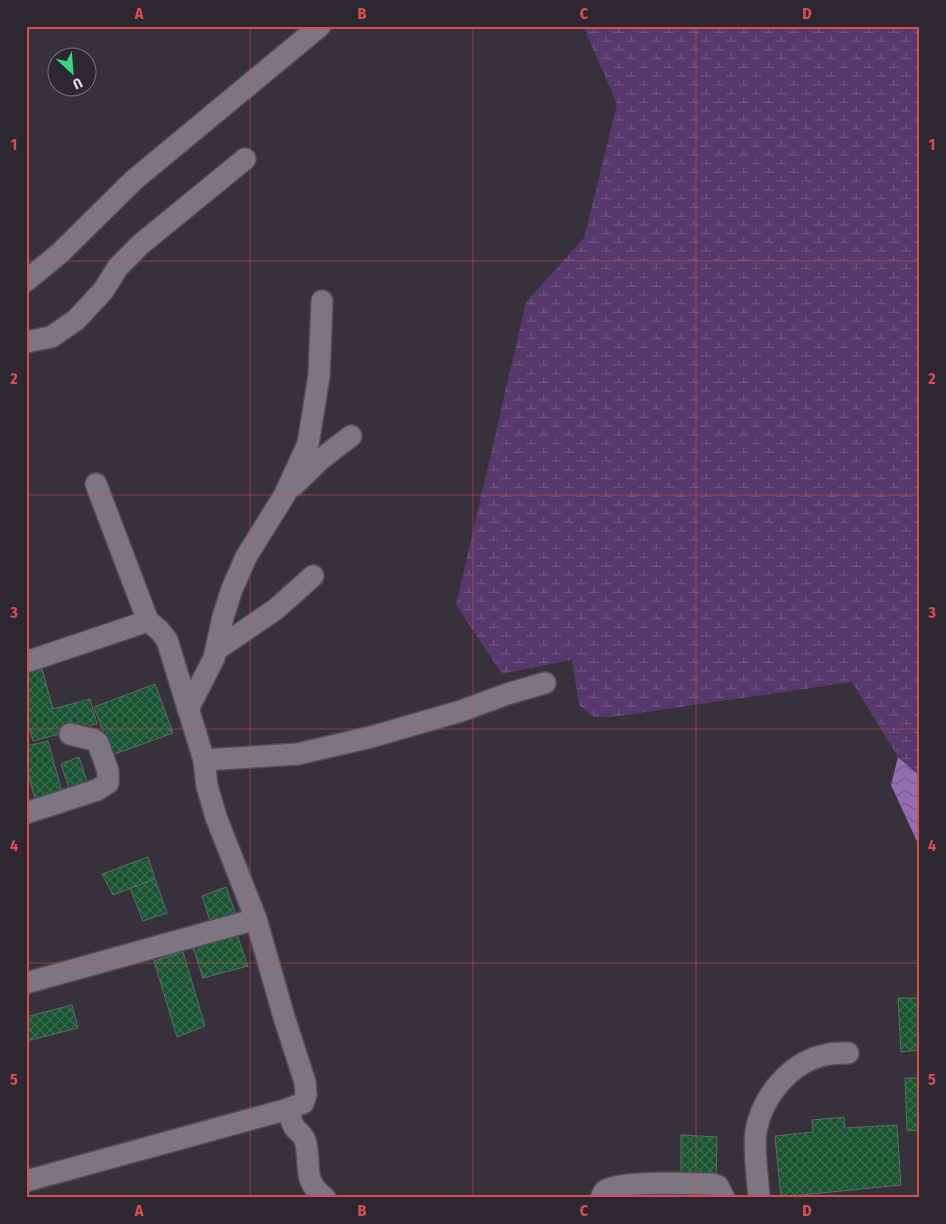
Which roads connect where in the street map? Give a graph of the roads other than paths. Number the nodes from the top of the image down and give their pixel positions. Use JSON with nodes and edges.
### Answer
{"nodes":[{"id":1,"x":320,"y":26,"type":"edge"},
{"id":2,"x":245,"y":159,"type":"dead end"},
{"id":3,"x":26,"y":281,"type":"edge"},
{"id":4,"x":322,"y":301,"type":"dead end"},
{"id":5,"x":26,"y":342,"type":"edge"},
{"id":6,"x":351,"y":436,"type":"dead end"},
{"id":7,"x":96,"y":484,"type":"dead end"},
{"id":8,"x":284,"y":496,"type":"junction"},
{"id":9,"x":313,"y":576,"type":"dead end"},
{"id":10,"x":148,"y":621,"type":"junction"},
{"id":11,"x":216,"y":650,"type":"junction"},
{"id":12,"x":26,"y":662,"type":"edge"},
{"id":13,"x":545,"y":683,"type":"dead end"},
{"id":14,"x":188,"y":709,"type":"junction"},
{"id":15,"x":70,"y":734,"type":"dead end"},
{"id":16,"x":204,"y":760,"type":"junction"},
{"id":17,"x":26,"y":813,"type":"edge"},
{"id":18,"x":256,"y":919,"type":"junction"},
{"id":19,"x":26,"y":983,"type":"edge"},
{"id":20,"x":848,"y":1053,"type":"dead end"},
{"id":21,"x":288,"y":1109,"type":"junction"},
{"id":22,"x":26,"y":1181,"type":"edge"},
{"id":23,"x":325,"y":1198,"type":"edge"},
{"id":24,"x":601,"y":1198,"type":"edge"},
{"id":25,"x":724,"y":1198,"type":"edge"},
{"id":26,"x":759,"y":1198,"type":"edge"}],
"edges":[{"from":1,"to":3,"type":"street"},
{"from":2,"to":5,"type":"street"},
{"from":4,"to":8,"type":"street"},
{"from":6,"to":8,"type":"street"},
{"from":7,"to":10,"type":"street"},
{"from":8,"to":11,"type":"street"},
{"from":9,"to":11,"type":"street"},
{"from":10,"to":12,"type":"street"},
{"from":10,"to":14,"type":"street"},
{"from":11,"to":14,"type":"street"},
{"from":13,"to":16,"type":"street"},
{"from":14,"to":16,"type":"street"},
{"from":15,"to":17,"type":"street"},
{"from":16,"to":18,"type":"street"},
{"from":18,"to":19,"type":"street"},
{"from":18,"to":21,"type":"street"},
{"from":20,"to":26,"type":"street"},
{"from":21,"to":22,"type":"street"},
{"from":21,"to":23,"type":"street"},
{"from":24,"to":25,"type":"street"}]}
